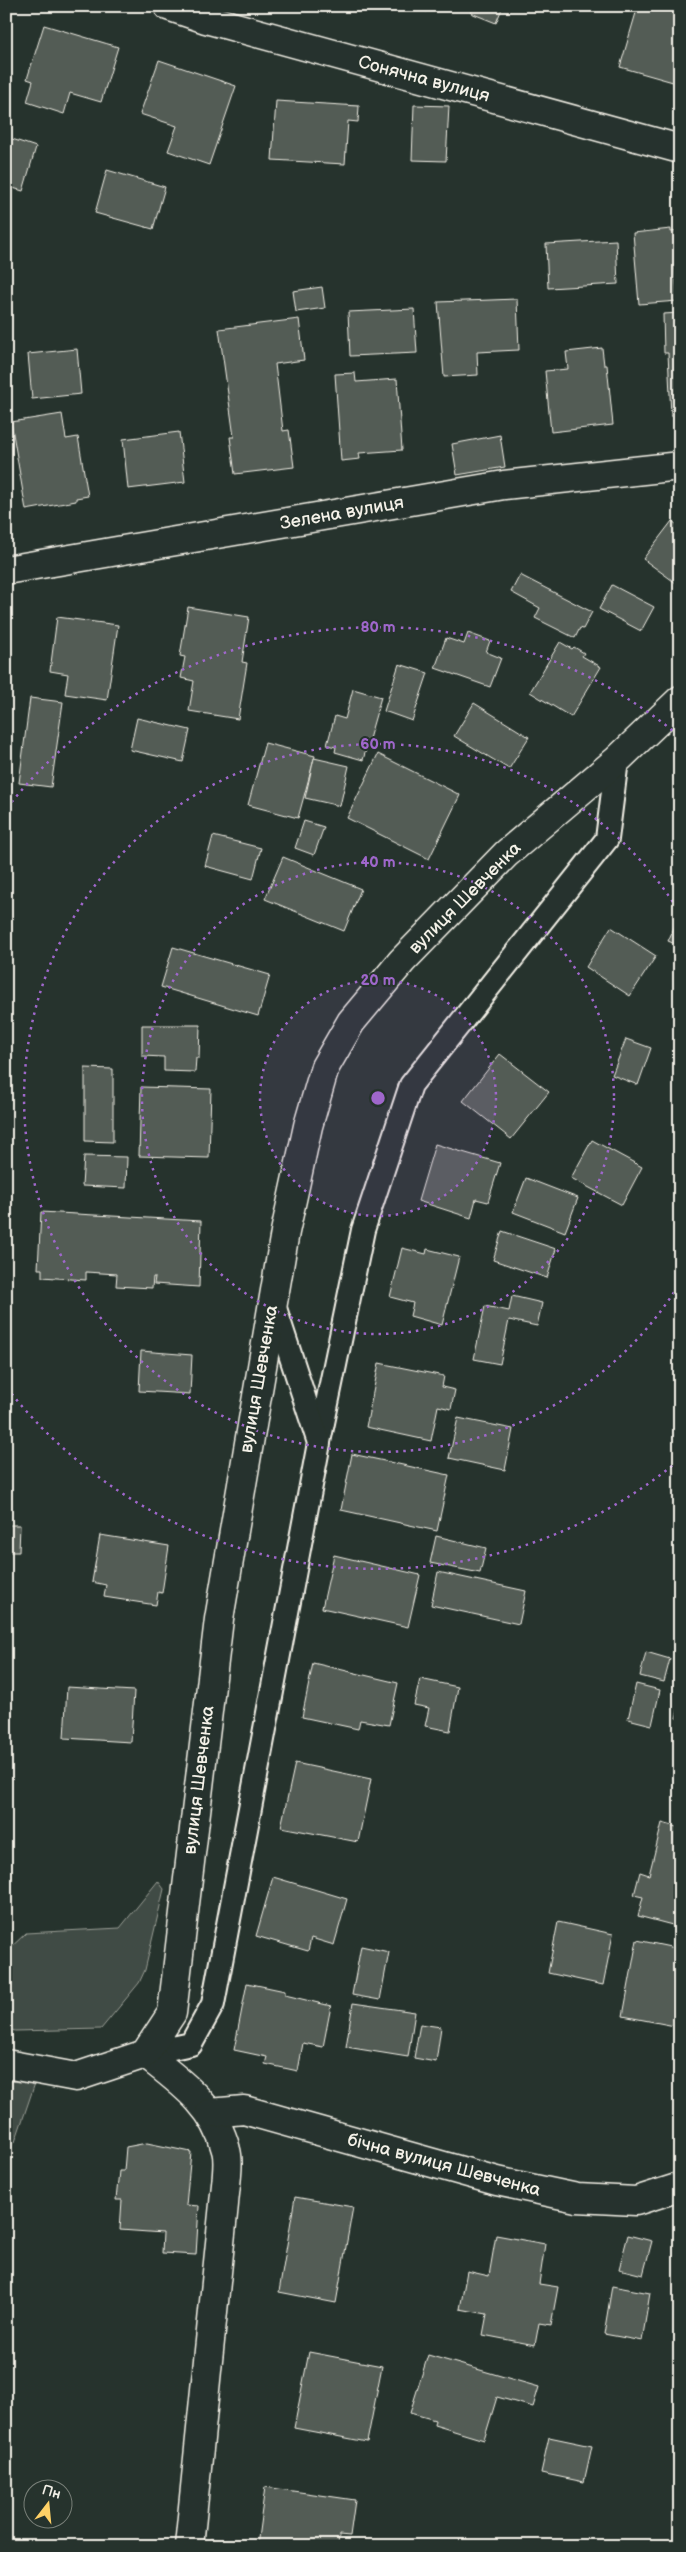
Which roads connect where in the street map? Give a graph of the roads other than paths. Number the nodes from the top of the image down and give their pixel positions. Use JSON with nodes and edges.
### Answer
{"nodes":[{"id":1,"x":168,"y":6,"type":"edge"},
{"id":2,"x":680,"y":149,"type":"edge"},
{"id":3,"x":680,"y":466,"type":"edge"},
{"id":4,"x":6,"y":570,"type":"edge"},
{"id":5,"x":680,"y":700,"type":"edge"},
{"id":6,"x":617,"y":760,"type":"junction"},
{"id":7,"x":273,"y":1301,"type":"junction"},
{"id":8,"x":319,"y":1443,"type":"junction"},
{"id":9,"x":145,"y":2054,"type":"junction"},
{"id":10,"x":6,"y":2064,"type":"edge"},
{"id":11,"x":210,"y":2113,"type":"junction"},
{"id":12,"x":680,"y":2188,"type":"edge"},
{"id":13,"x":189,"y":2546,"type":"edge"}],
"edges":[{"from":1,"to":2,"type":"street","name":"Сонячна вулиця"},
{"from":3,"to":4,"type":"street","name":"Зелена вулиця"},
{"from":5,"to":6,"type":"street","name":"вулиця Шевченка"},
{"from":6,"to":7,"type":"street","name":"вулиця Шевченка"},
{"from":6,"to":8,"type":"lane"},
{"from":7,"to":8,"type":"lane"},
{"from":7,"to":9,"type":"street","name":"вулиця Шевченка"},
{"from":8,"to":9,"type":"lane"},
{"from":9,"to":10,"type":"street"},
{"from":9,"to":11,"type":"street"},
{"from":11,"to":12,"type":"street","name":"бічна вулиця Шевченка"},
{"from":11,"to":13,"type":"street"}]}
